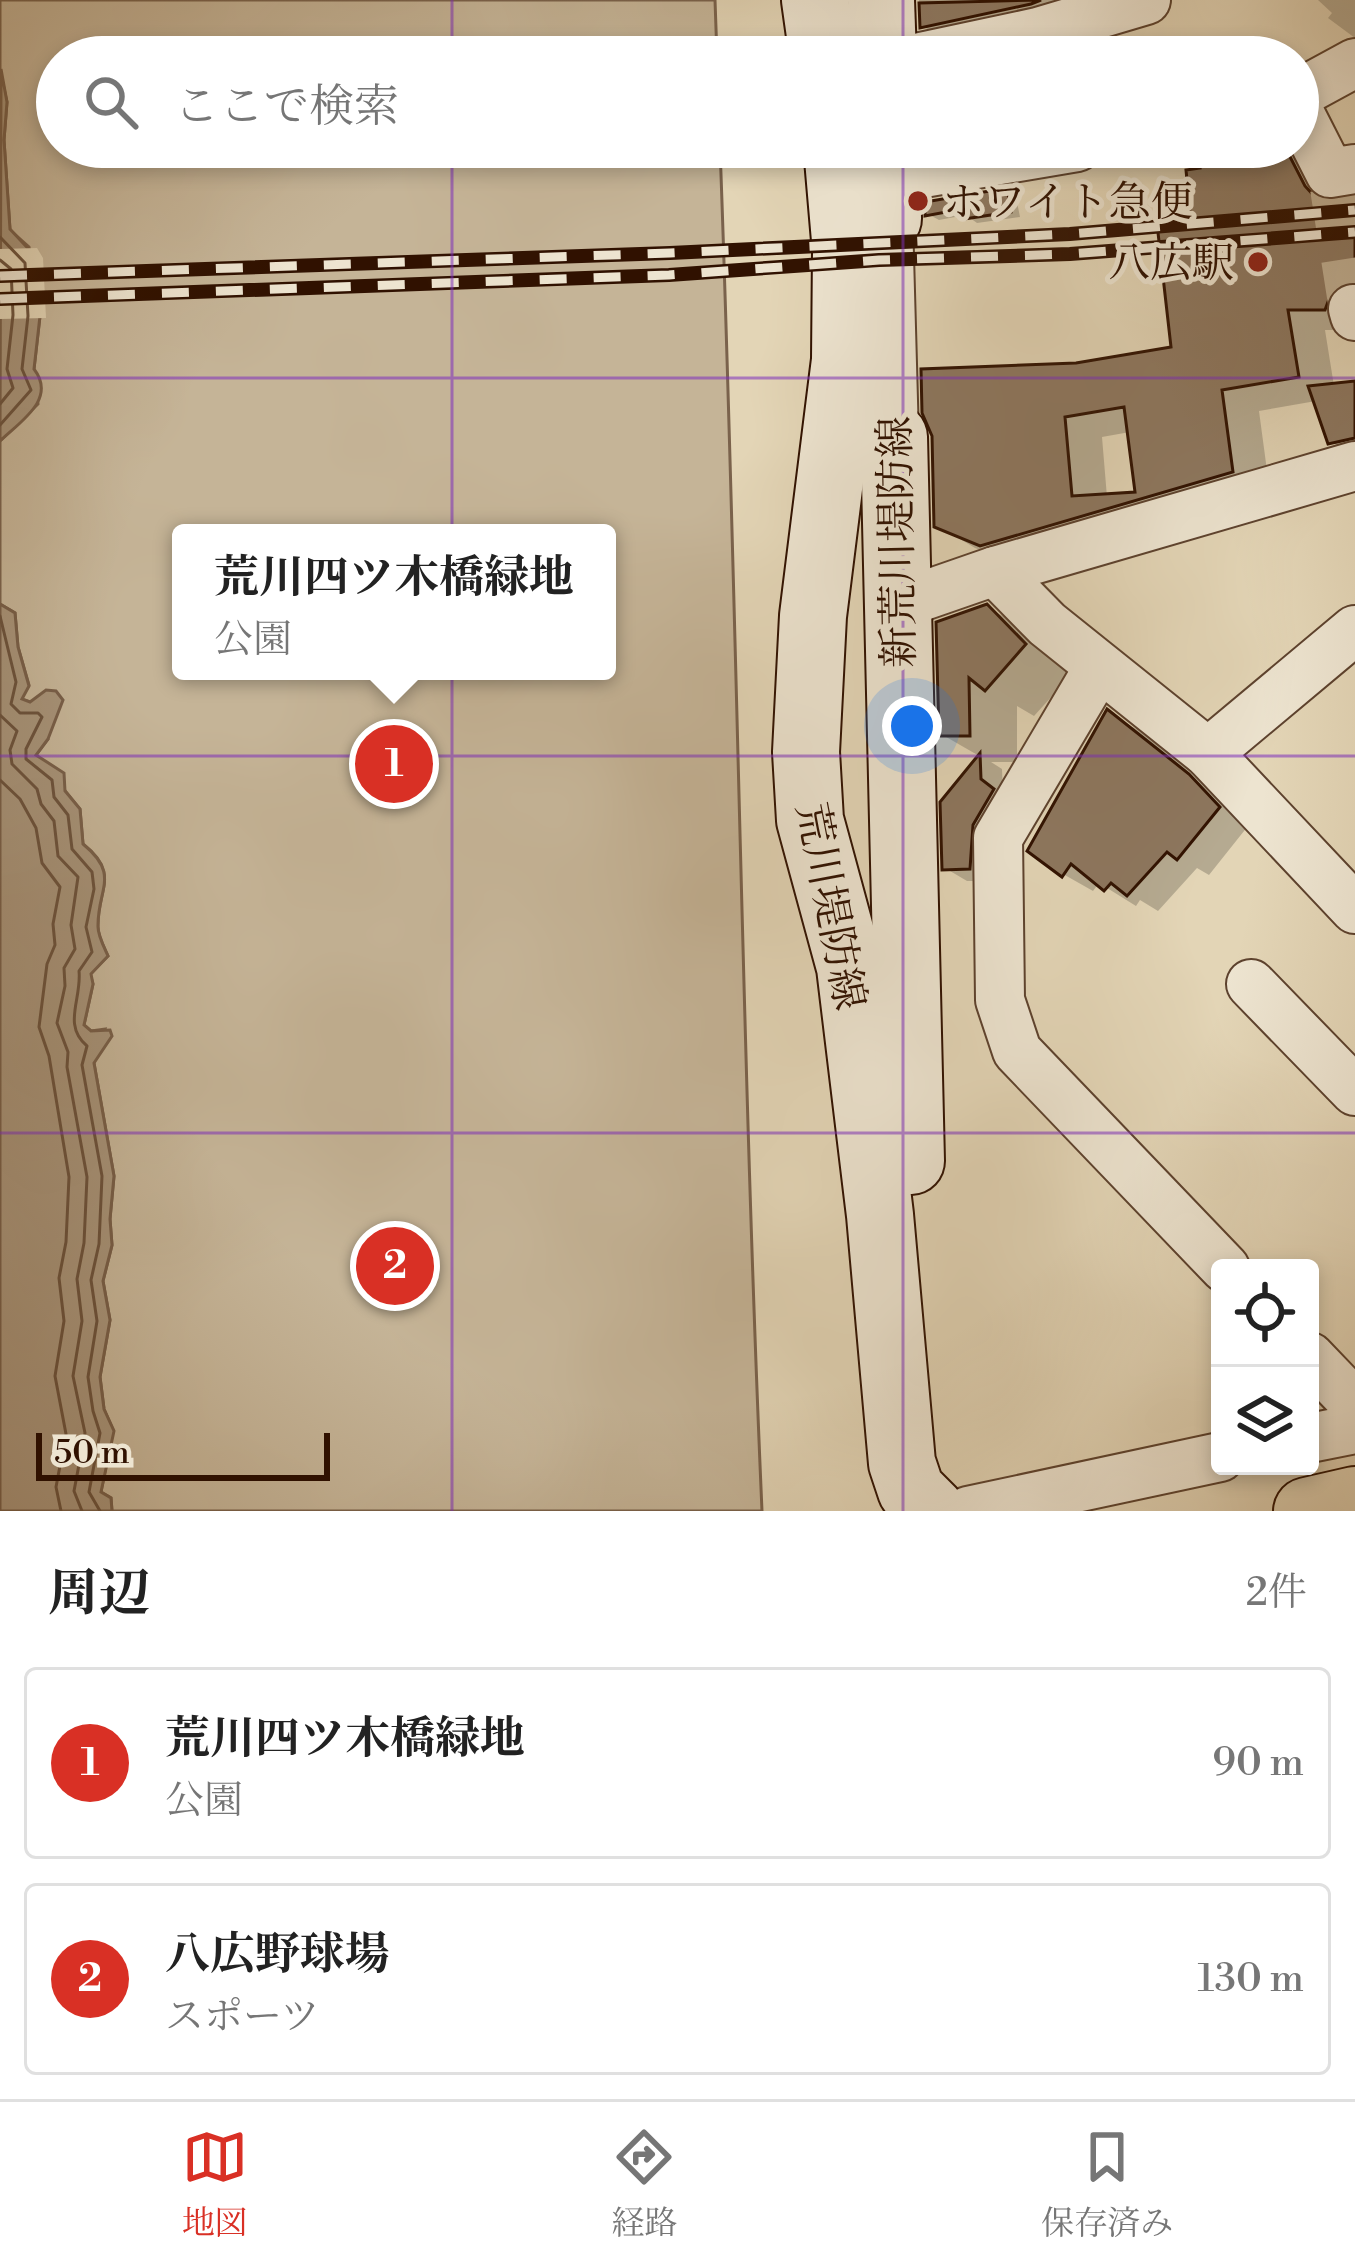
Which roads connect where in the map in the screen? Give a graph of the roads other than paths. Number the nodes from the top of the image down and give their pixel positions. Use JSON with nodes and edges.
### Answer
{"nodes":[{"id":1,"x":815,"y":0,"type":"edge"},
{"id":2,"x":881,"y":0,"type":"edge"},
{"id":3,"x":1146,"y":0,"type":"edge"},
{"id":4,"x":820,"y":36,"type":"edge"},
{"id":5,"x":882,"y":36,"type":"edge"},
{"id":6,"x":1019,"y":36,"type":"edge"},
{"id":7,"x":1355,"y":63,"type":"edge"},
{"id":8,"x":1319,"y":83,"type":"edge"},
{"id":9,"x":1319,"y":144,"type":"edge"},
{"id":10,"x":914,"y":168,"type":"edge"},
{"id":11,"x":875,"y":173,"type":"edge"},
{"id":12,"x":1340,"y":177,"type":"tunnel mouth"},
{"id":13,"x":894,"y":437,"type":"joint"},
{"id":14,"x":1355,"y":466,"type":"edge"},
{"id":15,"x":995,"y":571,"type":"junction"},
{"id":16,"x":897,"y":604,"type":"junction"},
{"id":17,"x":1355,"y":630,"type":"edge"},
{"id":18,"x":1100,"y":668,"type":"junction"},
{"id":19,"x":1208,"y":753,"type":"junction"},
{"id":20,"x":1355,"y":909,"type":"edge"},
{"id":21,"x":1251,"y":984,"type":"dead end"},
{"id":22,"x":1355,"y":1091,"type":"edge"},
{"id":23,"x":1216,"y":1259,"type":"edge"},
{"id":24,"x":1319,"y":1366,"type":"edge"},
{"id":25,"x":1355,"y":1404,"type":"edge"},
{"id":26,"x":1355,"y":1429,"type":"edge"},
{"id":27,"x":1319,"y":1436,"type":"edge"},
{"id":28,"x":1211,"y":1459,"type":"edge"},
{"id":29,"x":1355,"y":1500,"type":"edge"},
{"id":30,"x":934,"y":1511,"type":"edge"},
{"id":31,"x":968,"y":1511,"type":"edge"},
{"id":32,"x":1307,"y":1511,"type":"edge"}],
"edges":[{"from":1,"to":4,"type":"main road"},
{"from":2,"to":5,"type":"main road"},
{"from":3,"to":6,"type":"street"},
{"from":7,"to":8,"type":"street"},
{"from":9,"to":12,"type":"street"},
{"from":10,"to":11,"type":"street"},
{"from":11,"to":13,"type":"street","name":"新荒川堤防線"},
{"from":11,"to":30,"type":"main road","name":"荒川堤防線"},
{"from":13,"to":16,"type":"main road","name":"新荒川堤防線"},
{"from":14,"to":15,"type":"street"},
{"from":15,"to":16,"type":"street"},
{"from":15,"to":18,"type":"street"},
{"from":16,"to":30,"type":"main road","name":"新荒川堤防線"},
{"from":17,"to":19,"type":"street"},
{"from":18,"to":19,"type":"street"},
{"from":18,"to":23,"type":"street"},
{"from":19,"to":20,"type":"street"},
{"from":21,"to":22,"type":"street"},
{"from":24,"to":25,"type":"street"},
{"from":26,"to":27,"type":"street"},
{"from":28,"to":31,"type":"street"},
{"from":29,"to":32,"type":"highway"}]}
